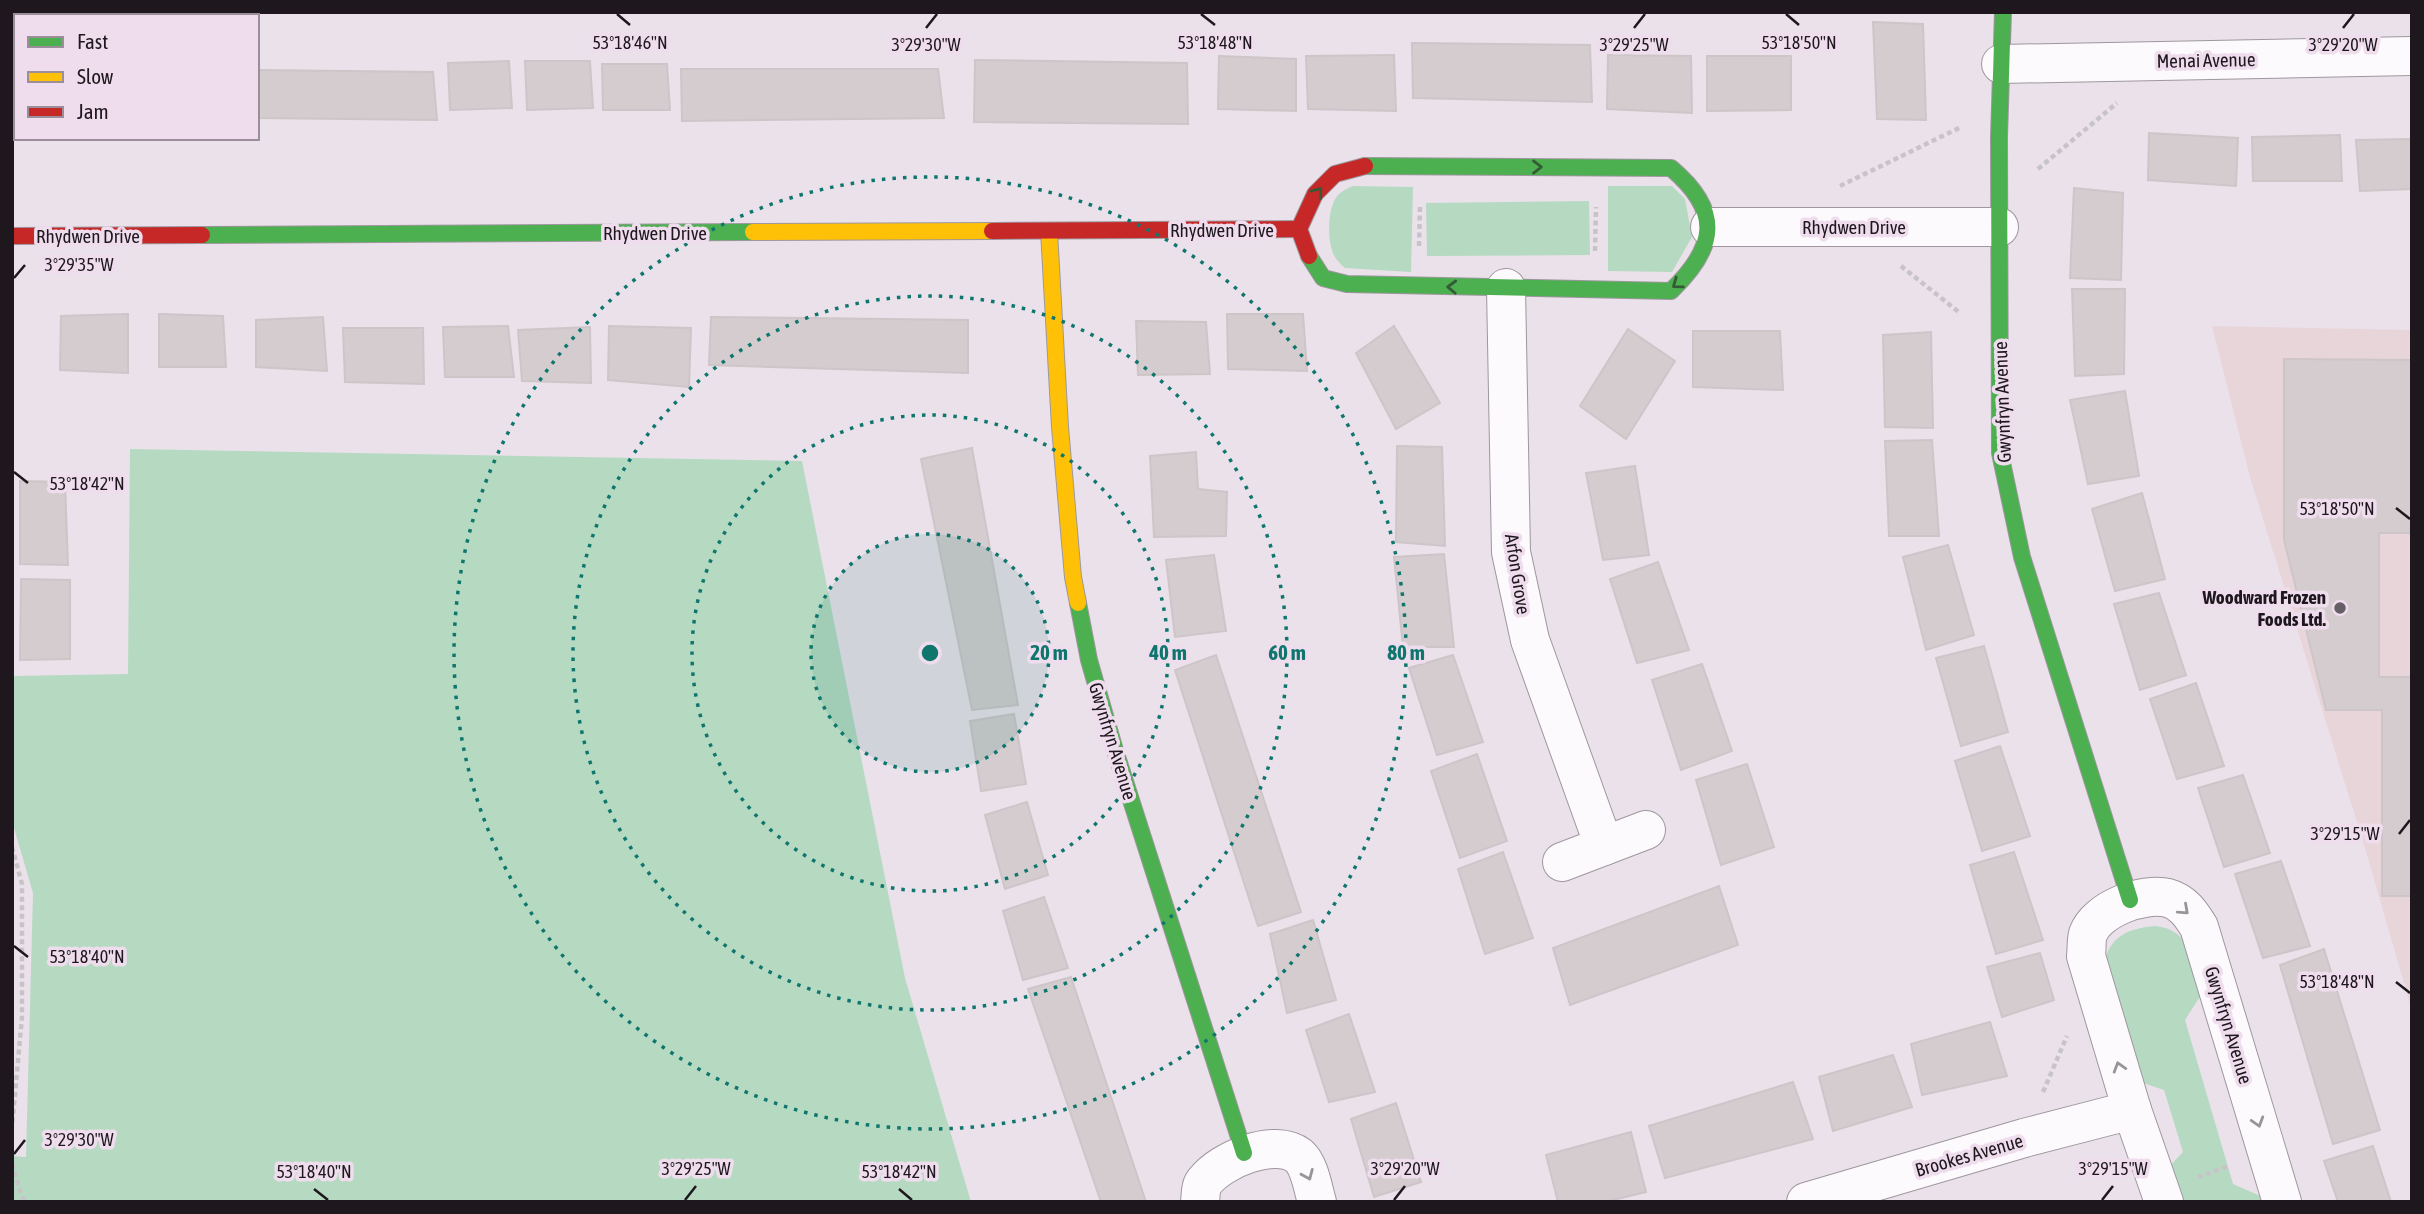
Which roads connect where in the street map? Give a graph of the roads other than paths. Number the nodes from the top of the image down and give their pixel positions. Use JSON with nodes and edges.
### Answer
{"nodes":[{"id":1,"x":2003,"y":12,"type":"edge"},
{"id":2,"x":2412,"y":55,"type":"edge"},
{"id":3,"x":2001,"y":64,"type":"junction"},
{"id":4,"x":1999,"y":214,"type":"junction"},
{"id":5,"x":1710,"y":227,"type":"junction"},
{"id":6,"x":1298,"y":229,"type":"junction"},
{"id":7,"x":1048,"y":231,"type":"junction"},
{"id":8,"x":12,"y":236,"type":"edge"},
{"id":9,"x":1506,"y":288,"type":"junction"},
{"id":10,"x":1646,"y":830,"type":"dead end"},
{"id":11,"x":1604,"y":846,"type":"junction"},
{"id":12,"x":1562,"y":862,"type":"dead end"},
{"id":13,"x":2130,"y":900,"type":"junction"},
{"id":14,"x":2132,"y":1110,"type":"junction"},
{"id":15,"x":1244,"y":1153,"type":"junction"},
{"id":16,"x":2162,"y":1196,"type":"edge"},
{"id":17,"x":1200,"y":1202,"type":"edge"},
{"id":18,"x":1317,"y":1202,"type":"edge"},
{"id":19,"x":1806,"y":1202,"type":"edge"},
{"id":20,"x":2282,"y":1202,"type":"edge"}],
"edges":[{"from":1,"to":3,"type":"street","name":"Gwynfryn Avenue"},
{"from":2,"to":3,"type":"street","name":"Menai Avenue"},
{"from":3,"to":4,"type":"street","name":"Gwynfryn Avenue"},
{"from":4,"to":5,"type":"street","name":"Rhydwen Drive"},
{"from":4,"to":13,"type":"street","name":"Gwynfryn Avenue"},
{"from":6,"to":5,"type":"street","name":"Rhydwen Drive","one_way":true},
{"from":5,"to":9,"type":"street","name":"Rhydwen Drive","one_way":true},
{"from":6,"to":7,"type":"street","name":"Rhydwen Drive"},
{"from":9,"to":6,"type":"street","name":"Rhydwen Drive","one_way":true},
{"from":7,"to":8,"type":"street","name":"Rhydwen Drive"},
{"from":7,"to":15,"type":"street","name":"Gwynfryn Avenue"},
{"from":9,"to":11,"type":"street","name":"Arfon Grove"},
{"from":10,"to":11,"type":"street"},
{"from":11,"to":12,"type":"street"},
{"from":14,"to":13,"type":"street","name":"Gwynfryn Avenue","one_way":true},
{"from":13,"to":20,"type":"street","name":"Gwynfryn Avenue","one_way":true},
{"from":14,"to":16,"type":"street","name":"Gwynfryn Avenue"},
{"from":14,"to":19,"type":"street","name":"Brookes Avenue"},
{"from":15,"to":17,"type":"street"},
{"from":15,"to":18,"type":"street","one_way":true}]}
